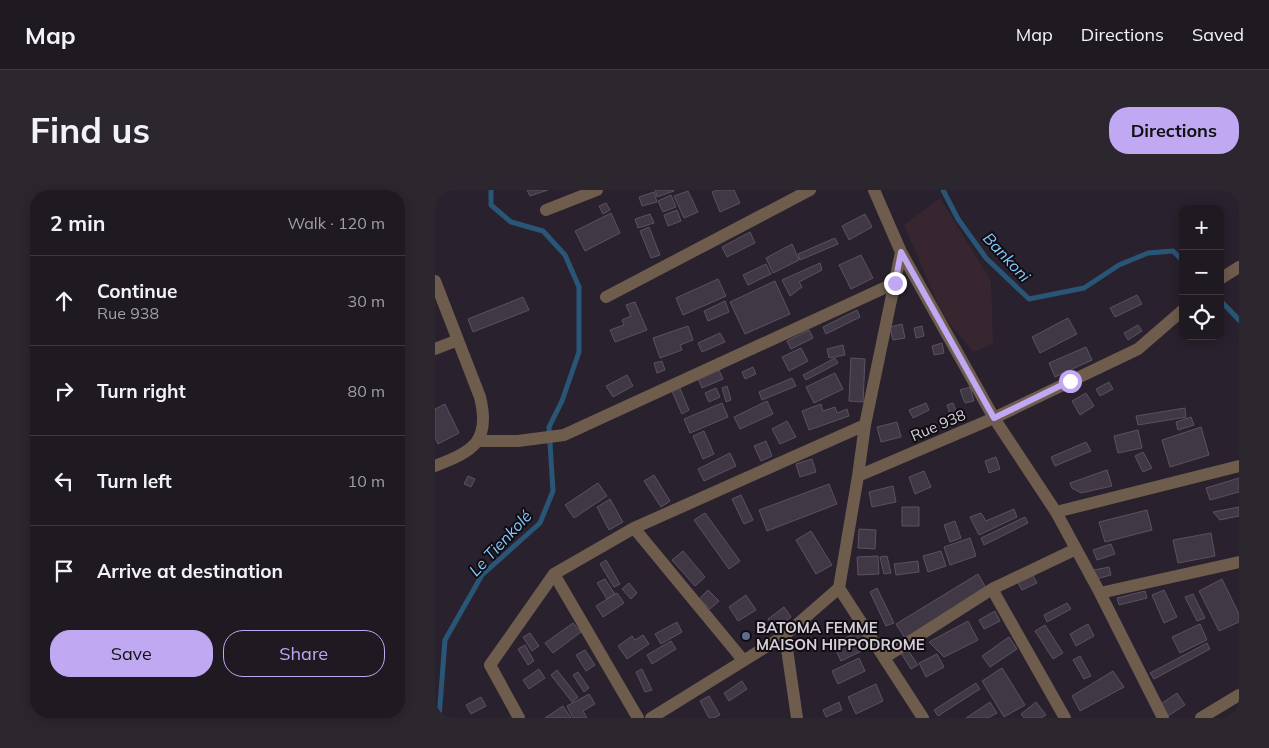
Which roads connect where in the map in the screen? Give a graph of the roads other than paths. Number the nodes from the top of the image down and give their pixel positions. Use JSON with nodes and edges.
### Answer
{"nodes":[{"id":1,"x":597,"y":190,"type":"edge"},
{"id":2,"x":811,"y":190,"type":"edge"},
{"id":3,"x":873,"y":190,"type":"edge"},
{"id":4,"x":546,"y":210,"type":"dead end"},
{"id":5,"x":901,"y":252,"type":"junction"},
{"id":6,"x":1239,"y":266,"type":"edge"},
{"id":7,"x":1224,"y":275,"type":"edge"},
{"id":8,"x":435,"y":280,"type":"edge"},
{"id":9,"x":895,"y":283,"type":"junction"},
{"id":10,"x":606,"y":297,"type":"dead end"},
{"id":11,"x":1179,"y":313,"type":"edge"},
{"id":12,"x":458,"y":340,"type":"junction"},
{"id":13,"x":435,"y":349,"type":"edge"},
{"id":14,"x":994,"y":418,"type":"junction"},
{"id":15,"x":865,"y":425,"type":"junction"},
{"id":16,"x":478,"y":441,"type":"junction"},
{"id":17,"x":435,"y":466,"type":"edge"},
{"id":18,"x":1239,"y":466,"type":"edge"},
{"id":19,"x":858,"y":476,"type":"junction"},
{"id":20,"x":1056,"y":512,"type":"junction"},
{"id":21,"x":634,"y":528,"type":"junction"},
{"id":22,"x":1076,"y":549,"type":"junction"},
{"id":23,"x":1239,"y":562,"type":"edge"},
{"id":24,"x":554,"y":574,"type":"junction"},
{"id":25,"x":839,"y":588,"type":"junction"},
{"id":26,"x":992,"y":589,"type":"junction"},
{"id":27,"x":1100,"y":592,"type":"junction"},
{"id":28,"x":785,"y":635,"type":"junction"},
{"id":29,"x":884,"y":658,"type":"junction"},
{"id":30,"x":743,"y":660,"type":"junction"},
{"id":31,"x":1239,"y":694,"type":"edge"},
{"id":32,"x":519,"y":718,"type":"edge"},
{"id":33,"x":638,"y":718,"type":"edge"},
{"id":34,"x":651,"y":718,"type":"edge"},
{"id":35,"x":797,"y":718,"type":"edge"},
{"id":36,"x":923,"y":718,"type":"edge"},
{"id":37,"x":1065,"y":718,"type":"edge"},
{"id":38,"x":1163,"y":718,"type":"edge"},
{"id":39,"x":1201,"y":718,"type":"edge"}],
"edges":[{"from":1,"to":4,"type":"street"},
{"from":2,"to":10,"type":"street"},
{"from":3,"to":5,"type":"street"},
{"from":5,"to":9,"type":"street"},
{"from":5,"to":14,"type":"street"},
{"from":6,"to":7,"type":"street"},
{"from":8,"to":12,"type":"street"},
{"from":9,"to":15,"type":"street"},
{"from":9,"to":16,"type":"street"},
{"from":11,"to":14,"type":"street","name":"Rue 938"},
{"from":12,"to":13,"type":"street"},
{"from":12,"to":16,"type":"street"},
{"from":14,"to":19,"type":"street","name":"Rue 938"},
{"from":14,"to":20,"type":"street"},
{"from":15,"to":19,"type":"street"},
{"from":15,"to":21,"type":"street"},
{"from":16,"to":17,"type":"street"},
{"from":18,"to":20,"type":"street"},
{"from":19,"to":25,"type":"street"},
{"from":20,"to":22,"type":"street"},
{"from":21,"to":24,"type":"street"},
{"from":21,"to":30,"type":"street"},
{"from":22,"to":26,"type":"street"},
{"from":22,"to":27,"type":"street"},
{"from":23,"to":27,"type":"street"},
{"from":24,"to":32,"type":"street"},
{"from":24,"to":33,"type":"street"},
{"from":25,"to":28,"type":"street"},
{"from":25,"to":29,"type":"street"},
{"from":26,"to":29,"type":"street"},
{"from":26,"to":37,"type":"street"},
{"from":27,"to":38,"type":"street"},
{"from":28,"to":30,"type":"street"},
{"from":28,"to":35,"type":"street"},
{"from":29,"to":36,"type":"street"},
{"from":30,"to":34,"type":"street"},
{"from":31,"to":39,"type":"street"}]}
